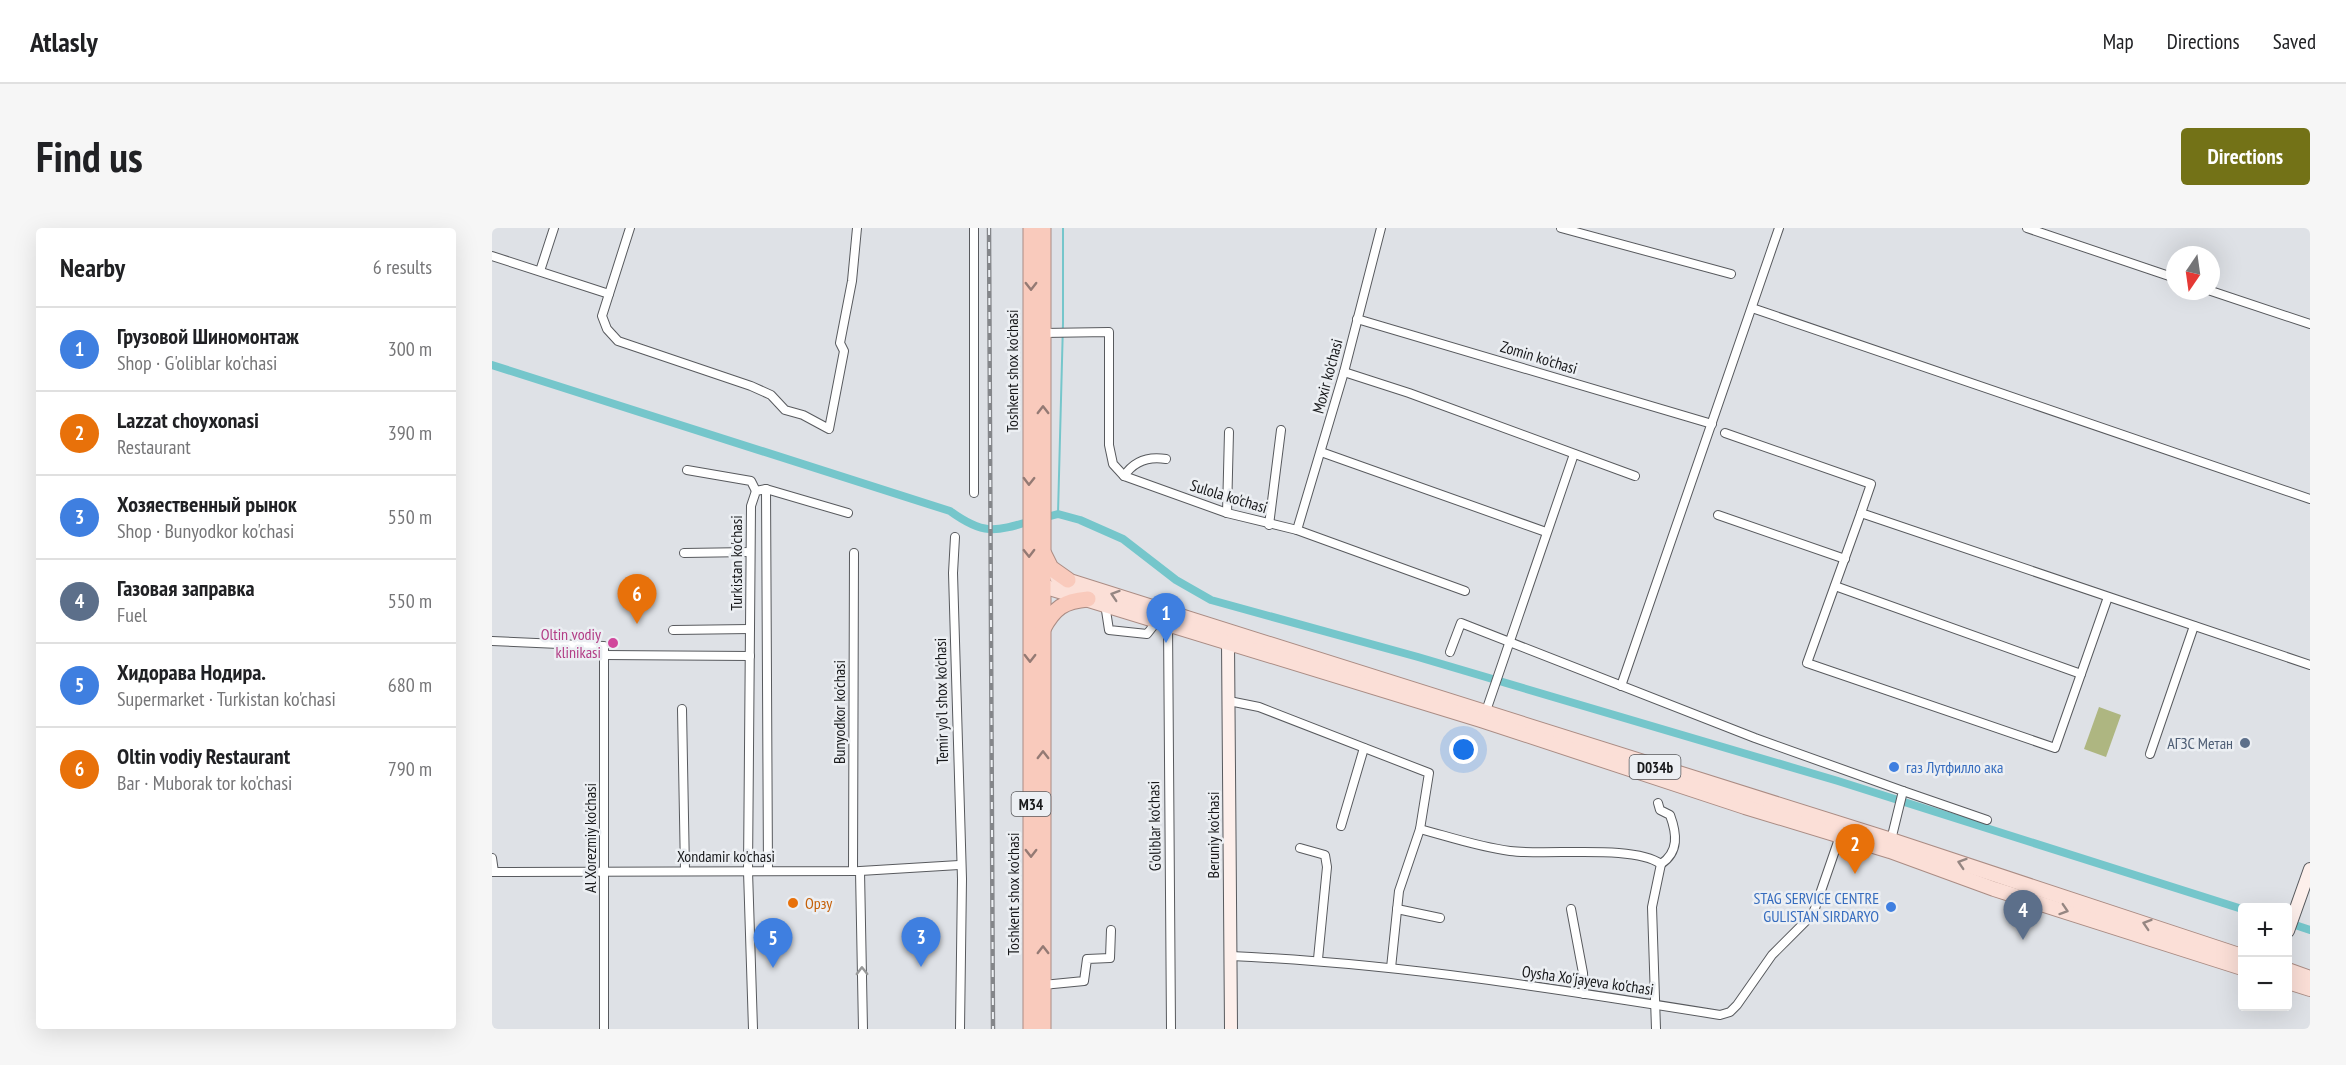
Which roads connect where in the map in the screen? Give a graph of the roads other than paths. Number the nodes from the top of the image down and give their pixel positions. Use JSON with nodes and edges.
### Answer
{"nodes":[{"id":1,"x":554,"y":228,"type":"edge"},
{"id":2,"x":630,"y":228,"type":"edge"},
{"id":3,"x":857,"y":228,"type":"edge"},
{"id":4,"x":974,"y":228,"type":"edge"},
{"id":5,"x":1031,"y":228,"type":"edge"},
{"id":6,"x":1043,"y":228,"type":"edge"},
{"id":7,"x":1381,"y":228,"type":"edge"},
{"id":8,"x":1561,"y":228,"type":"edge"},
{"id":9,"x":1779,"y":228,"type":"edge"},
{"id":10,"x":2027,"y":228,"type":"edge"},
{"id":11,"x":492,"y":256,"type":"edge"},
{"id":12,"x":540,"y":271,"type":"junction"},
{"id":13,"x":1731,"y":274,"type":"dead end"},
{"id":14,"x":2166,"y":275,"type":"edge"},
{"id":15,"x":609,"y":294,"type":"junction"},
{"id":16,"x":2220,"y":294,"type":"edge"},
{"id":17,"x":1752,"y":308,"type":"junction"},
{"id":18,"x":1357,"y":319,"type":"junction"},
{"id":19,"x":2310,"y":324,"type":"edge"},
{"id":20,"x":1050,"y":333,"type":"junction"},
{"id":21,"x":1344,"y":372,"type":"junction"},
{"id":22,"x":1712,"y":424,"type":"junction"},
{"id":23,"x":1281,"y":430,"type":"dead end"},
{"id":24,"x":1229,"y":432,"type":"dead end"},
{"id":25,"x":1725,"y":433,"type":"dead end"},
{"id":26,"x":1321,"y":452,"type":"junction"},
{"id":27,"x":1574,"y":454,"type":"junction"},
{"id":28,"x":1166,"y":459,"type":"dead end"},
{"id":29,"x":687,"y":470,"type":"dead end"},
{"id":30,"x":1124,"y":476,"type":"junction"},
{"id":31,"x":1635,"y":476,"type":"dead end"},
{"id":32,"x":766,"y":489,"type":"junction"},
{"id":33,"x":756,"y":491,"type":"junction"},
{"id":34,"x":974,"y":493,"type":"dead end"},
{"id":35,"x":2310,"y":498,"type":"edge"},
{"id":36,"x":848,"y":513,"type":"dead end"},
{"id":37,"x":1227,"y":513,"type":"junction"},
{"id":38,"x":1861,"y":513,"type":"junction"},
{"id":39,"x":1718,"y":515,"type":"dead end"},
{"id":40,"x":1036,"y":519,"type":"junction"},
{"id":41,"x":1269,"y":525,"type":"junction"},
{"id":42,"x":1297,"y":530,"type":"junction"},
{"id":43,"x":1546,"y":532,"type":"junction"},
{"id":44,"x":955,"y":537,"type":"dead end"},
{"id":45,"x":1043,"y":549,"type":"junction"},
{"id":46,"x":750,"y":552,"type":"junction"},
{"id":47,"x":684,"y":553,"type":"dead end"},
{"id":48,"x":855,"y":553,"type":"dead end"},
{"id":49,"x":1845,"y":560,"type":"junction"},
{"id":50,"x":1039,"y":579,"type":"junction"},
{"id":51,"x":1068,"y":580,"type":"junction"},
{"id":52,"x":1835,"y":586,"type":"junction"},
{"id":53,"x":1465,"y":591,"type":"dead end"},
{"id":54,"x":2108,"y":597,"type":"junction"},
{"id":55,"x":1088,"y":599,"type":"junction"},
{"id":56,"x":1105,"y":604,"type":"junction"},
{"id":57,"x":1163,"y":622,"type":"junction"},
{"id":58,"x":2194,"y":626,"type":"junction"},
{"id":59,"x":750,"y":629,"type":"junction"},
{"id":60,"x":1037,"y":629,"type":"junction"},
{"id":61,"x":673,"y":630,"type":"dead end"},
{"id":62,"x":492,"y":641,"type":"edge"},
{"id":63,"x":1228,"y":642,"type":"junction"},
{"id":64,"x":1509,"y":642,"type":"junction"},
{"id":65,"x":604,"y":651,"type":"junction"},
{"id":66,"x":1450,"y":652,"type":"dead end"},
{"id":67,"x":750,"y":656,"type":"junction"},
{"id":68,"x":2310,"y":665,"type":"edge"},
{"id":69,"x":2081,"y":674,"type":"junction"},
{"id":70,"x":1621,"y":686,"type":"junction"},
{"id":71,"x":1229,"y":701,"type":"junction"},
{"id":72,"x":682,"y":709,"type":"dead end"},
{"id":73,"x":1486,"y":711,"type":"junction"},
{"id":74,"x":1364,"y":748,"type":"junction"},
{"id":75,"x":2150,"y":754,"type":"dead end"},
{"id":76,"x":1903,"y":793,"type":"junction"},
{"id":77,"x":1658,"y":803,"type":"dead end"},
{"id":78,"x":1987,"y":820,"type":"dead end"},
{"id":79,"x":1341,"y":826,"type":"dead end"},
{"id":80,"x":1420,"y":829,"type":"junction"},
{"id":81,"x":1840,"y":836,"type":"junction"},
{"id":82,"x":1891,"y":840,"type":"junction"},
{"id":83,"x":1300,"y":848,"type":"dead end"},
{"id":84,"x":492,"y":858,"type":"edge"},
{"id":85,"x":959,"y":864,"type":"junction"},
{"id":86,"x":1661,"y":864,"type":"junction"},
{"id":87,"x":2310,"y":868,"type":"edge"},
{"id":88,"x":856,"y":870,"type":"junction"},
{"id":89,"x":685,"y":871,"type":"junction"},
{"id":90,"x":748,"y":871,"type":"junction"},
{"id":91,"x":768,"y":871,"type":"junction"},
{"id":92,"x":493,"y":872,"type":"edge"},
{"id":93,"x":605,"y":872,"type":"junction"},
{"id":94,"x":1397,"y":909,"type":"junction"},
{"id":95,"x":1571,"y":909,"type":"dead end"},
{"id":96,"x":1440,"y":918,"type":"dead end"},
{"id":97,"x":2292,"y":918,"type":"edge"},
{"id":98,"x":1111,"y":930,"type":"dead end"},
{"id":99,"x":2183,"y":942,"type":"junction"},
{"id":100,"x":2238,"y":955,"type":"edge"},
{"id":101,"x":1231,"y":956,"type":"junction"},
{"id":102,"x":1318,"y":959,"type":"junction"},
{"id":103,"x":2238,"y":966,"type":"edge"},
{"id":104,"x":1391,"y":968,"type":"junction"},
{"id":105,"x":2292,"y":971,"type":"edge"},
{"id":106,"x":2310,"y":978,"type":"edge"},
{"id":107,"x":2292,"y":983,"type":"edge"},
{"id":108,"x":1043,"y":985,"type":"junction"},
{"id":109,"x":2310,"y":989,"type":"edge"},
{"id":110,"x":1584,"y":994,"type":"junction"},
{"id":111,"x":1655,"y":1004,"type":"junction"},
{"id":112,"x":604,"y":1029,"type":"edge"},
{"id":113,"x":753,"y":1029,"type":"edge"},
{"id":114,"x":863,"y":1029,"type":"edge"},
{"id":115,"x":960,"y":1029,"type":"edge"},
{"id":116,"x":1031,"y":1029,"type":"edge"},
{"id":117,"x":1043,"y":1029,"type":"edge"},
{"id":118,"x":1171,"y":1029,"type":"edge"},
{"id":119,"x":1231,"y":1029,"type":"edge"},
{"id":120,"x":1656,"y":1029,"type":"edge"}],
"edges":[{"from":1,"to":12,"type":"street"},
{"from":2,"to":15,"type":"street"},
{"from":3,"to":15,"type":"street"},
{"from":4,"to":34,"type":"street"},
{"from":5,"to":40,"type":"highway","name":"Toshkent shox ko'chasi","number":"M34","one_way":true},
{"from":6,"to":20,"type":"highway","number":"M34"},
{"from":7,"to":18,"type":"street","name":"Moxir ko'chasi"},
{"from":8,"to":13,"type":"street"},
{"from":9,"to":17,"type":"street"},
{"from":10,"to":14,"type":"street"},
{"from":11,"to":12,"type":"street"},
{"from":12,"to":15,"type":"street"},
{"from":16,"to":19,"type":"street"},
{"from":17,"to":22,"type":"street"},
{"from":17,"to":35,"type":"street"},
{"from":18,"to":21,"type":"street","name":"Moxir ko'chasi"},
{"from":18,"to":22,"type":"street","name":"Zomin ko'chasi"},
{"from":20,"to":30,"type":"street"},
{"from":40,"to":20,"type":"highway","number":"M34","one_way":true},
{"from":21,"to":26,"type":"street","name":"Moxir ko'chasi"},
{"from":21,"to":27,"type":"street"},
{"from":22,"to":70,"type":"street"},
{"from":23,"to":41,"type":"street"},
{"from":24,"to":37,"type":"street"},
{"from":25,"to":38,"type":"street"},
{"from":26,"to":42,"type":"street","name":"Moxir ko'chasi"},
{"from":26,"to":43,"type":"street"},
{"from":27,"to":31,"type":"street"},
{"from":27,"to":43,"type":"street"},
{"from":28,"to":30,"type":"street"},
{"from":29,"to":33,"type":"street"},
{"from":30,"to":37,"type":"street","name":"Sulola ko'chasi"},
{"from":32,"to":33,"type":"street"},
{"from":32,"to":36,"type":"street"},
{"from":32,"to":91,"type":"street","name":"Turkistan ko'chasi"},
{"from":33,"to":46,"type":"street","name":"Turkistan ko'chasi"},
{"from":37,"to":41,"type":"street","name":"Sulola ko'chasi"},
{"from":38,"to":49,"type":"street"},
{"from":38,"to":54,"type":"street"},
{"from":39,"to":49,"type":"street"},
{"from":40,"to":45,"type":"highway","number":"M34"},
{"from":40,"to":50,"type":"highway","number":"M34","one_way":true},
{"from":41,"to":42,"type":"street","name":"Sulola ko'chasi"},
{"from":42,"to":53,"type":"street","name":"Sulola ko'chasi"},
{"from":43,"to":64,"type":"street"},
{"from":44,"to":85,"type":"street","name":"Temir yo'l shox ko'chasi"},
{"from":45,"to":50,"type":"highway","number":"M34"},
{"from":45,"to":51,"type":"highway"},
{"from":46,"to":47,"type":"street"},
{"from":46,"to":59,"type":"street","name":"Turkistan ko'chasi"},
{"from":48,"to":88,"type":"street","name":"Bunyodkor ko'chasi"},
{"from":49,"to":52,"type":"street"},
{"from":50,"to":51,"type":"main road","number":"D034b"},
{"from":50,"to":55,"type":"main road","number":"D034b"},
{"from":50,"to":60,"type":"highway","number":"M34"},
{"from":73,"to":51,"type":"main road","number":"D034b","one_way":true},
{"from":52,"to":69,"type":"street"},
{"from":52,"to":69,"type":"street"},
{"from":54,"to":58,"type":"street"},
{"from":54,"to":69,"type":"street"},
{"from":55,"to":56,"type":"main road","number":"D034b"},
{"from":55,"to":60,"type":"highway"},
{"from":56,"to":57,"type":"main road","number":"D034b"},
{"from":56,"to":57,"type":"street"},
{"from":57,"to":63,"type":"main road","number":"D034b"},
{"from":57,"to":118,"type":"street","name":"G'oliblar ko'chasi"},
{"from":58,"to":68,"type":"street"},
{"from":58,"to":75,"type":"street"},
{"from":59,"to":61,"type":"street"},
{"from":59,"to":67,"type":"street","name":"Turkistan ko'chasi"},
{"from":108,"to":60,"type":"highway","name":"Toshkent shox ko'chasi","number":"M34","one_way":true},
{"from":60,"to":116,"type":"highway","name":"Toshkent shox ko'chasi","number":"M34","one_way":true},
{"from":62,"to":65,"type":"street"},
{"from":63,"to":71,"type":"street","name":"Beruniy ko'chasi"},
{"from":63,"to":81,"type":"main road","number":"D034b"},
{"from":64,"to":66,"type":"street"},
{"from":64,"to":70,"type":"street"},
{"from":64,"to":73,"type":"street"},
{"from":65,"to":67,"type":"street"},
{"from":65,"to":93,"type":"street","name":"Al Xorezmiy ko'chasi"},
{"from":67,"to":90,"type":"street","name":"Turkistan ko'chasi"},
{"from":70,"to":76,"type":"street"},
{"from":71,"to":74,"type":"street"},
{"from":71,"to":101,"type":"street","name":"Beruniy ko'chasi"},
{"from":72,"to":89,"type":"street"},
{"from":73,"to":82,"type":"main road","number":"D034b"},
{"from":74,"to":79,"type":"street"},
{"from":74,"to":80,"type":"street"},
{"from":76,"to":78,"type":"street"},
{"from":76,"to":82,"type":"street"},
{"from":77,"to":86,"type":"street"},
{"from":80,"to":86,"type":"street"},
{"from":80,"to":94,"type":"street"},
{"from":81,"to":99,"type":"main road","number":"D034b","one_way":true},
{"from":81,"to":111,"type":"street","name":"Oysha Xo'jayeva ko'chasi"},
{"from":99,"to":82,"type":"main road","number":"D034b","one_way":true},
{"from":83,"to":102,"type":"street"},
{"from":84,"to":92,"type":"street"},
{"from":85,"to":88,"type":"street","name":"Xondamir ko'chasi"},
{"from":85,"to":115,"type":"street","name":"Temir yo'l shox ko'chasi"},
{"from":86,"to":111,"type":"street"},
{"from":87,"to":97,"type":"street"},
{"from":88,"to":91,"type":"street","name":"Xondamir ko'chasi"},
{"from":114,"to":88,"type":"street","name":"Bunyodkor ko'chasi","one_way":true},
{"from":89,"to":90,"type":"street","name":"Xondamir ko'chasi"},
{"from":89,"to":93,"type":"street","name":"Xondamir ko'chasi"},
{"from":90,"to":91,"type":"street","name":"Xondamir ko'chasi"},
{"from":90,"to":113,"type":"street","name":"Turkistan ko'chasi"},
{"from":92,"to":93,"type":"street","name":"Xondamir ko'chasi"},
{"from":93,"to":112,"type":"street","name":"Al Xorezmiy ko'chasi"},
{"from":94,"to":96,"type":"street"},
{"from":94,"to":104,"type":"street"},
{"from":95,"to":110,"type":"street"},
{"from":98,"to":108,"type":"street"},
{"from":99,"to":100,"type":"main road","number":"D034b"},
{"from":99,"to":103,"type":"main road","number":"D034b"},
{"from":101,"to":102,"type":"street","name":"Oysha Xo'jayeva ko'chasi"},
{"from":101,"to":119,"type":"street","name":"Beruniy ko'chasi"},
{"from":102,"to":104,"type":"street","name":"Oysha Xo'jayeva ko'chasi"},
{"from":104,"to":110,"type":"street","name":"Oysha Xo'jayeva ko'chasi"},
{"from":105,"to":106,"type":"main road"},
{"from":107,"to":109,"type":"main road"},
{"from":108,"to":117,"type":"highway","name":"Toshkent shox ko'chasi","number":"M34"},
{"from":110,"to":111,"type":"street","name":"Oysha Xo'jayeva ko'chasi"},
{"from":111,"to":120,"type":"street"}]}
